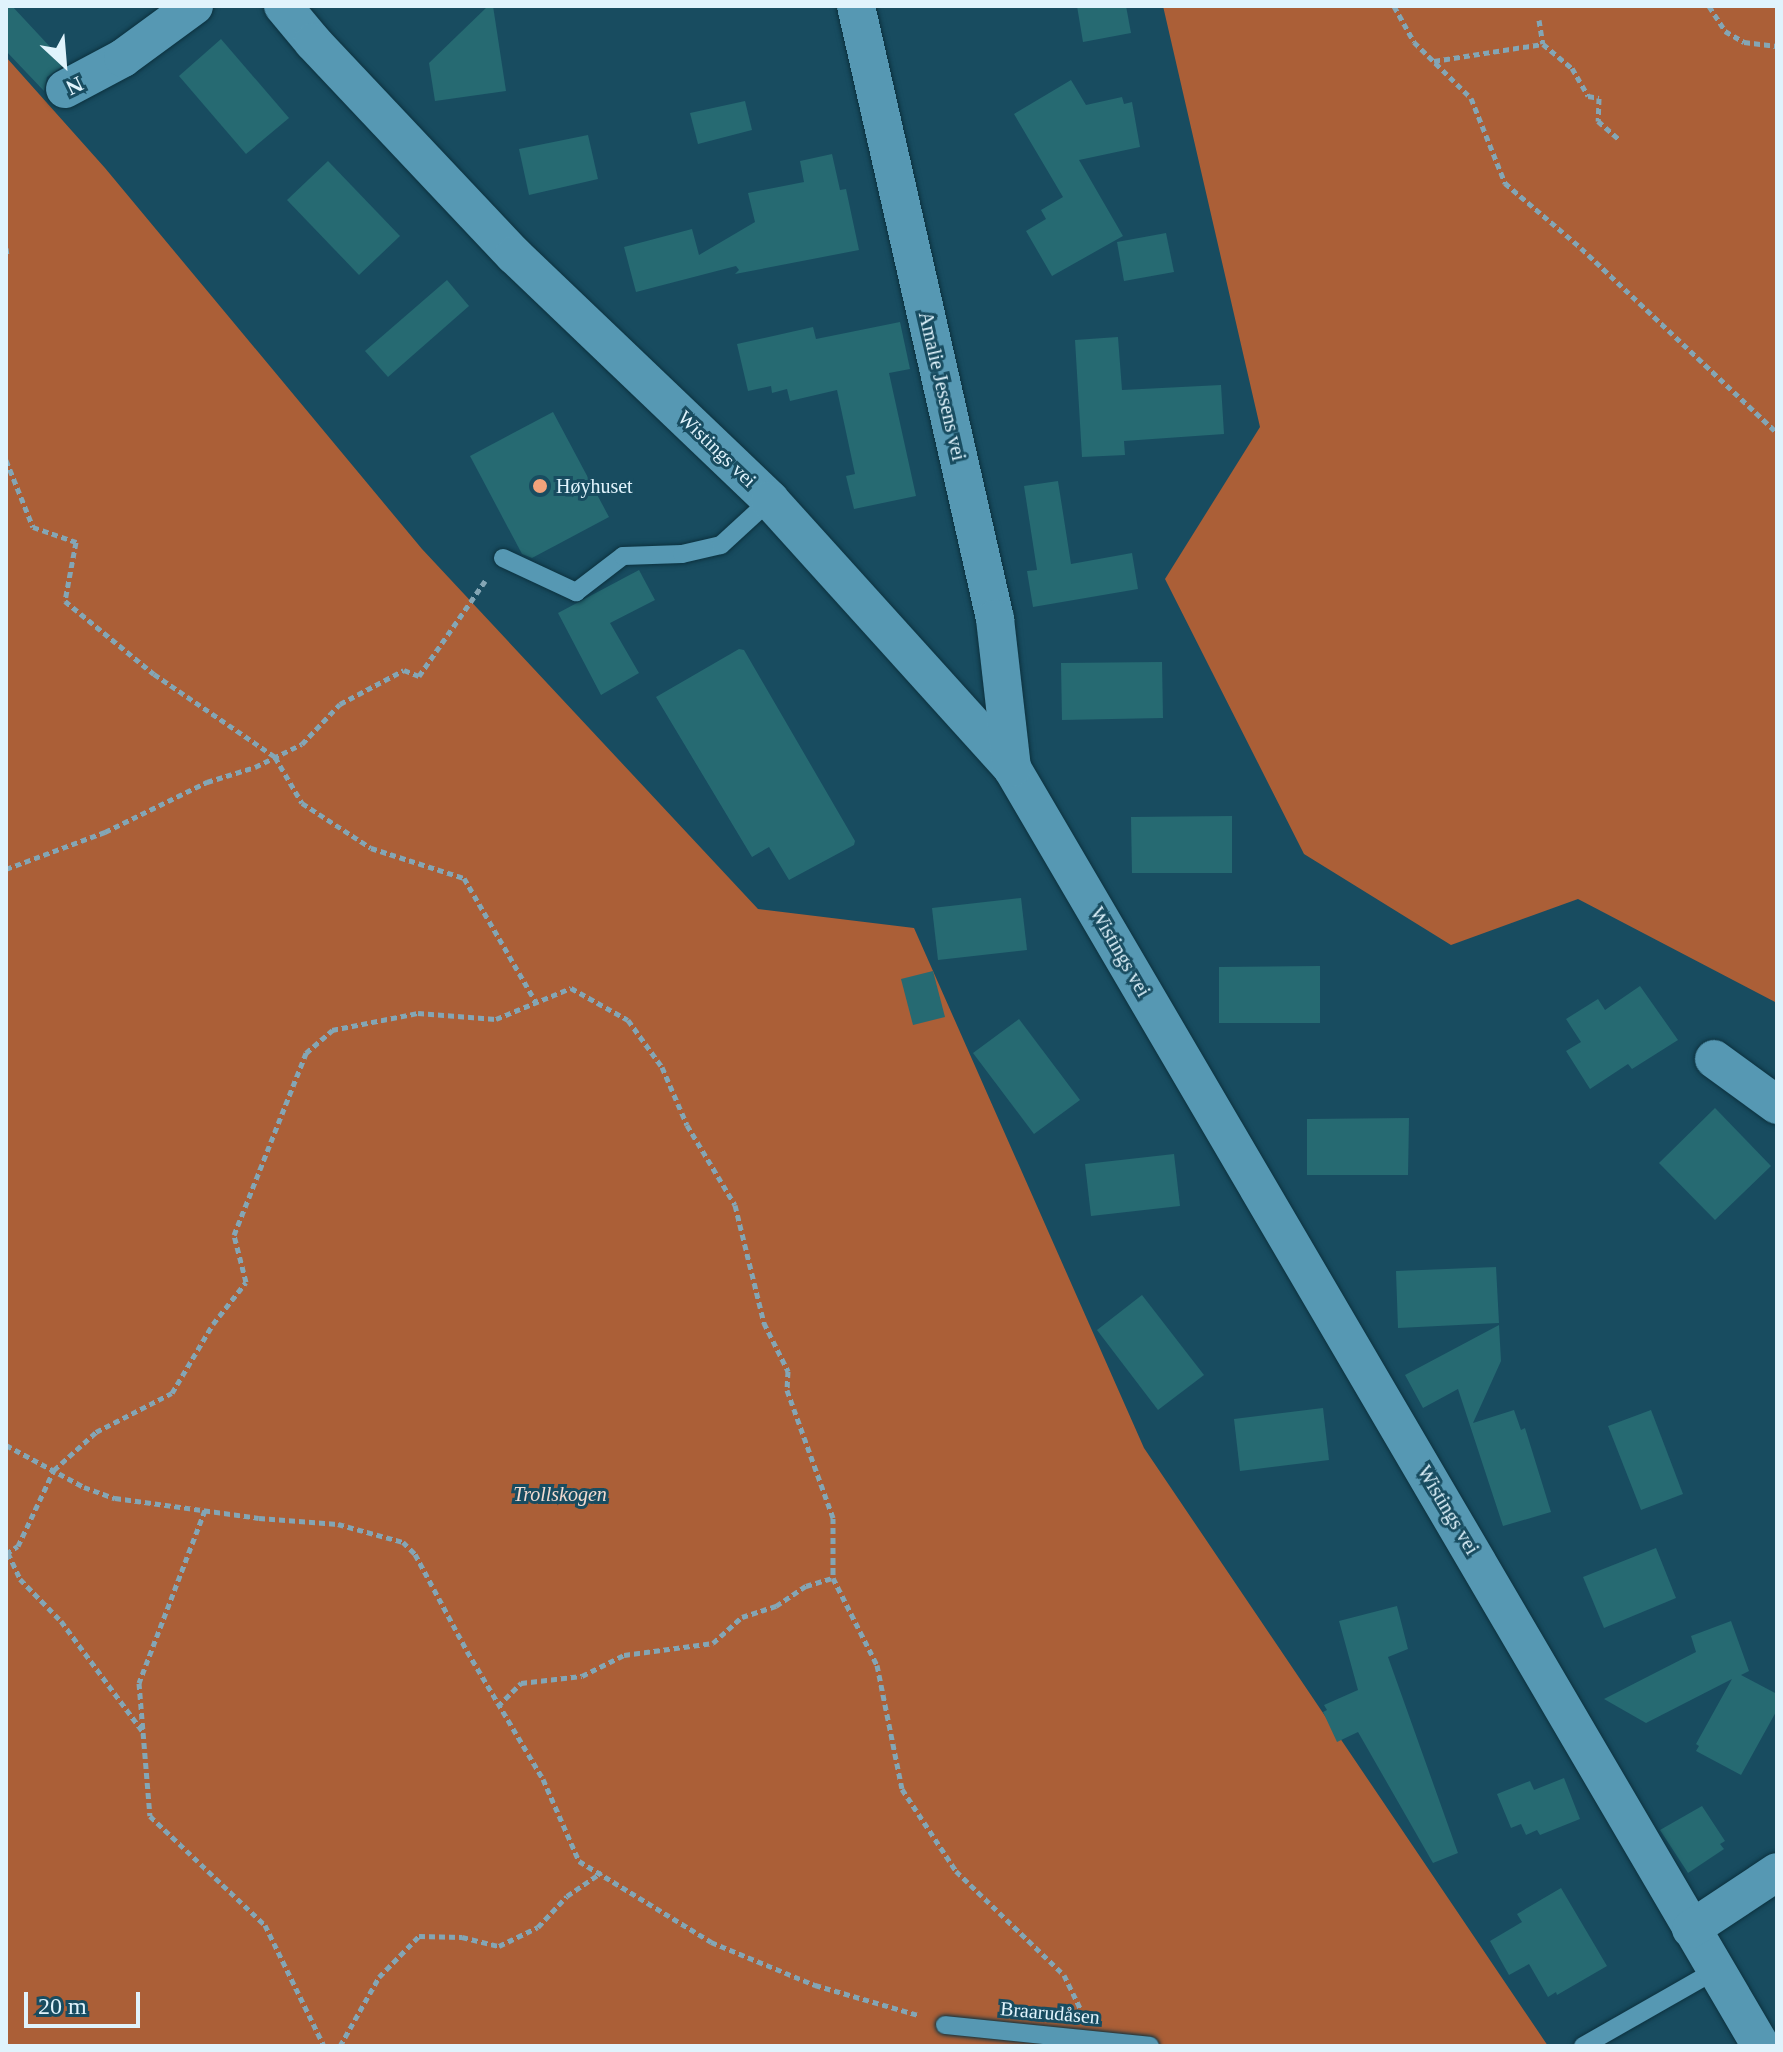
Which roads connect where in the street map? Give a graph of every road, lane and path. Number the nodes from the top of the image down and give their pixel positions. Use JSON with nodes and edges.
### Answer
{"nodes":[{"id":1,"x":194,"y":6,"type":"edge"},
{"id":2,"x":283,"y":6,"type":"edge"},
{"id":3,"x":856,"y":6,"type":"edge"},
{"id":4,"x":1394,"y":6,"type":"edge"},
{"id":5,"x":1709,"y":6,"type":"edge"},
{"id":6,"x":1539,"y":20,"type":"dead end"},
{"id":7,"x":1543,"y":44,"type":"junction"},
{"id":8,"x":1777,"y":46,"type":"edge"},
{"id":9,"x":1434,"y":61,"type":"junction"},
{"id":10,"x":65,"y":89,"type":"dead end"},
{"id":11,"x":1619,"y":139,"type":"dead end"},
{"id":12,"x":6,"y":248,"type":"edge"},
{"id":13,"x":7,"y":255,"type":"edge"},
{"id":14,"x":1777,"y":433,"type":"edge"},
{"id":15,"x":6,"y":460,"type":"edge"},
{"id":16,"x":770,"y":500,"type":"junction"},
{"id":17,"x":503,"y":558,"type":"joint"},
{"id":18,"x":275,"y":757,"type":"junction"},
{"id":19,"x":1012,"y":768,"type":"junction"},
{"id":20,"x":6,"y":869,"type":"edge"},
{"id":21,"x":536,"y":1002,"type":"junction"},
{"id":22,"x":1714,"y":1059,"type":"dead end"},
{"id":23,"x":1777,"y":1105,"type":"edge"},
{"id":24,"x":6,"y":1445,"type":"edge"},
{"id":25,"x":54,"y":1470,"type":"junction"},
{"id":26,"x":205,"y":1510,"type":"junction"},
{"id":27,"x":7,"y":1554,"type":"edge"},
{"id":28,"x":833,"y":1578,"type":"junction"},
{"id":29,"x":498,"y":1706,"type":"junction"},
{"id":30,"x":143,"y":1733,"type":"junction"},
{"id":31,"x":602,"y":1872,"type":"junction"},
{"id":32,"x":1777,"y":1872,"type":"edge"},
{"id":33,"x":1691,"y":1929,"type":"junction"},
{"id":34,"x":1716,"y":1970,"type":"junction"},
{"id":35,"x":945,"y":2025,"type":"joint"},
{"id":36,"x":1095,"y":2040,"type":"junction"},
{"id":37,"x":324,"y":2046,"type":"edge"},
{"id":38,"x":340,"y":2046,"type":"edge"},
{"id":39,"x":1150,"y":2046,"type":"edge"},
{"id":40,"x":1583,"y":2046,"type":"edge"},
{"id":41,"x":1761,"y":2046,"type":"edge"}],
"edges":[{"from":1,"to":10,"type":"street"},
{"from":2,"to":16,"type":"street","name":"Wistings vei"},
{"from":3,"to":19,"type":"street","name":"Amalie Jessens vei"},
{"from":4,"to":9,"type":"path"},
{"from":5,"to":8,"type":"path"},
{"from":6,"to":7,"type":"path"},
{"from":7,"to":9,"type":"path"},
{"from":7,"to":11,"type":"path"},
{"from":9,"to":14,"type":"path"},
{"from":12,"to":13,"type":"path"},
{"from":15,"to":18,"type":"path"},
{"from":16,"to":17,"type":"lane"},
{"from":16,"to":19,"type":"street","name":"Wistings vei"},
{"from":17,"to":18,"type":"path"},
{"from":18,"to":20,"type":"path"},
{"from":18,"to":21,"type":"path"},
{"from":19,"to":33,"type":"street","name":"Wistings vei"},
{"from":21,"to":25,"type":"path"},
{"from":21,"to":28,"type":"path"},
{"from":22,"to":23,"type":"street"},
{"from":24,"to":25,"type":"path"},
{"from":25,"to":26,"type":"path"},
{"from":25,"to":27,"type":"path"},
{"from":26,"to":29,"type":"path"},
{"from":26,"to":30,"type":"path"},
{"from":27,"to":30,"type":"path"},
{"from":28,"to":29,"type":"path"},
{"from":28,"to":36,"type":"path"},
{"from":29,"to":31,"type":"path"},
{"from":30,"to":37,"type":"path"},
{"from":31,"to":35,"type":"path"},
{"from":31,"to":38,"type":"path"},
{"from":32,"to":33,"type":"street"},
{"from":33,"to":34,"type":"street","name":"Wistings vei"},
{"from":34,"to":40,"type":"lane"},
{"from":34,"to":41,"type":"street","name":"Wistings vei"},
{"from":35,"to":36,"type":"lane","name":"Braarudåsen"},
{"from":36,"to":39,"type":"lane","name":"Braarudåsen"}]}
